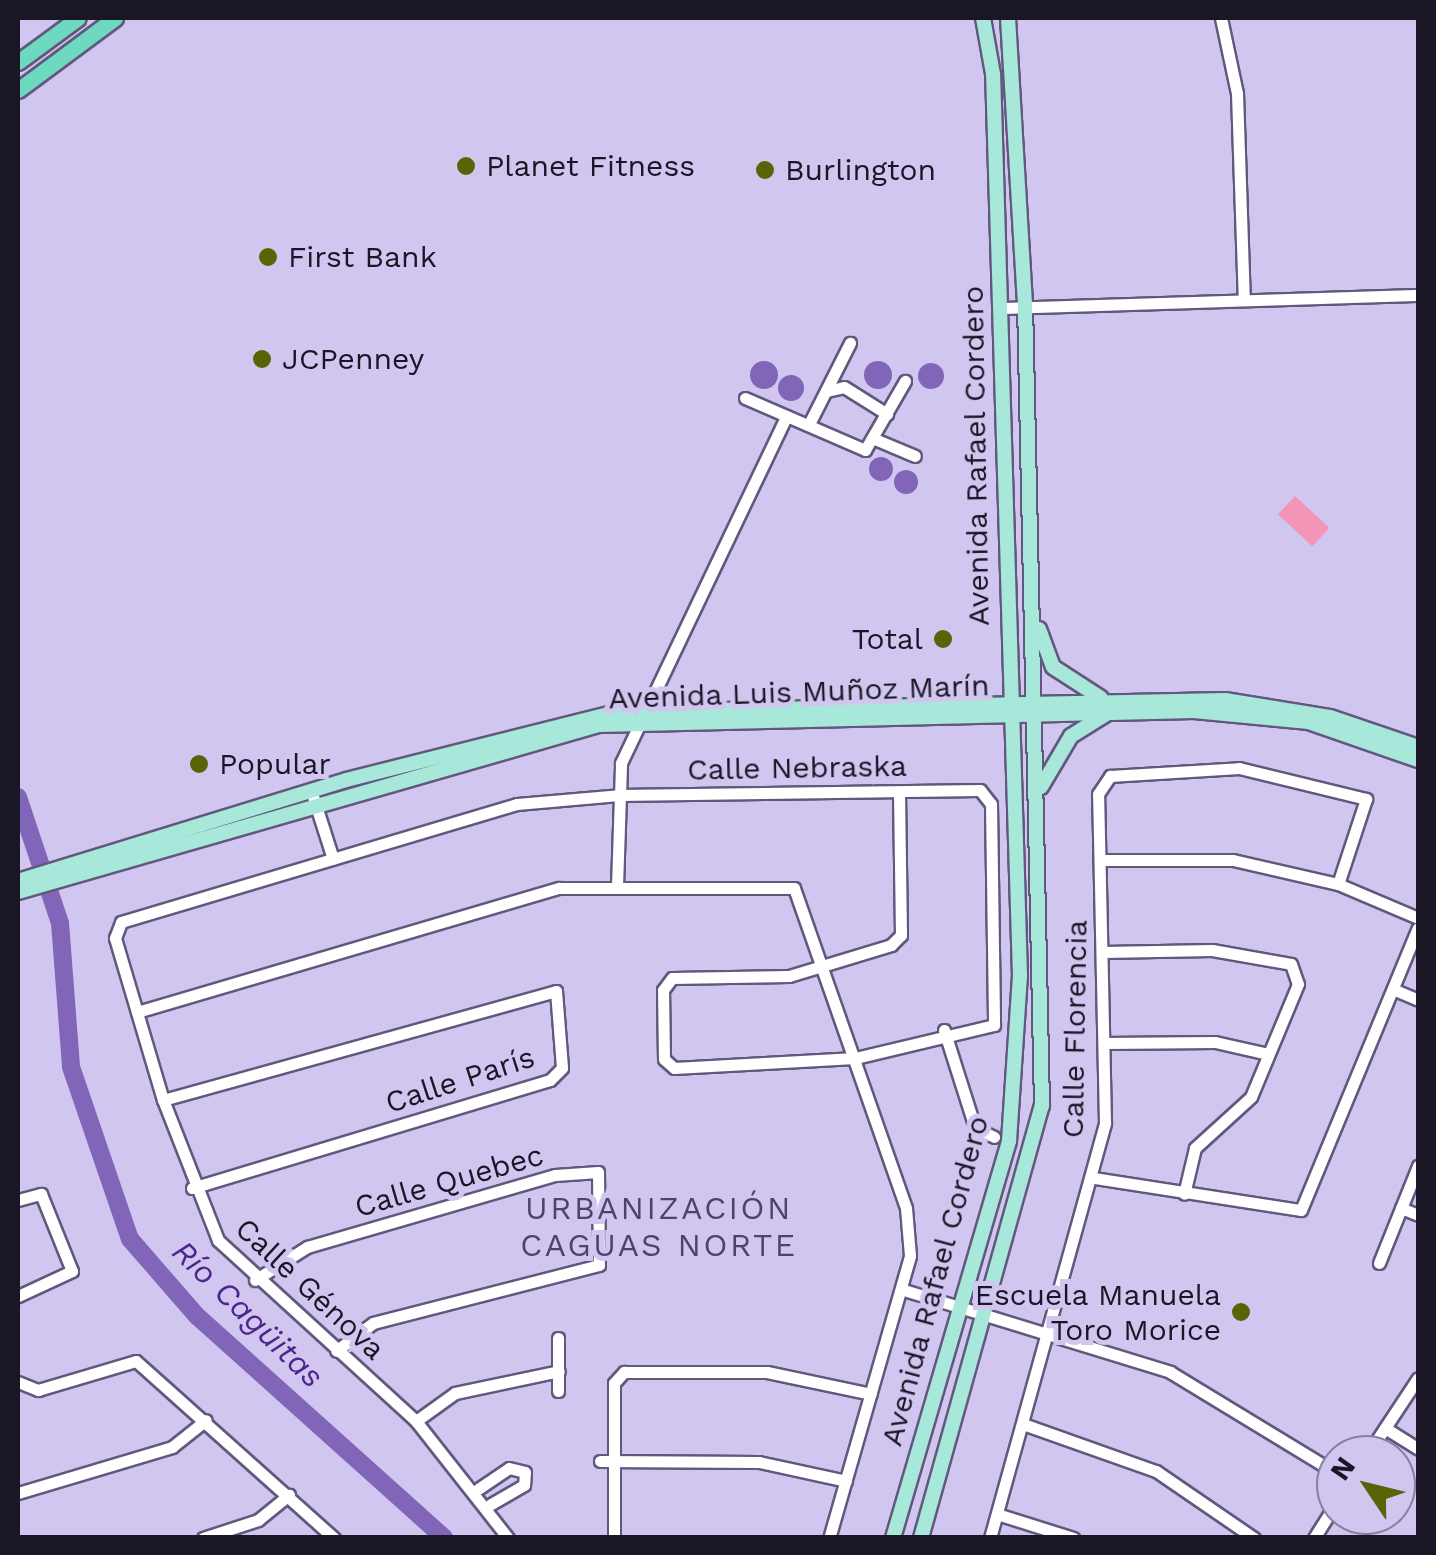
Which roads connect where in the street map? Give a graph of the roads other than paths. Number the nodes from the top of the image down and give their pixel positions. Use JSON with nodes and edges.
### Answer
{"nodes":[{"id":1,"x":78,"y":18,"type":"edge"},
{"id":2,"x":115,"y":18,"type":"edge"},
{"id":3,"x":983,"y":18,"type":"edge"},
{"id":4,"x":1008,"y":18,"type":"edge"},
{"id":5,"x":1221,"y":18,"type":"edge"},
{"id":6,"x":18,"y":62,"type":"edge"},
{"id":7,"x":18,"y":90,"type":"edge"},
{"id":8,"x":1418,"y":295,"type":"edge"},
{"id":9,"x":1244,"y":299,"type":"junction"},
{"id":10,"x":1025,"y":304,"type":"junction"},
{"id":11,"x":1000,"y":308,"type":"junction"},
{"id":12,"x":850,"y":343,"type":"dead end"},
{"id":13,"x":906,"y":381,"type":"dead end"},
{"id":14,"x":827,"y":390,"type":"junction"},
{"id":15,"x":745,"y":398,"type":"dead end"},
{"id":16,"x":888,"y":414,"type":"junction"},
{"id":17,"x":784,"y":419,"type":"junction"},
{"id":18,"x":809,"y":424,"type":"junction"},
{"id":19,"x":877,"y":440,"type":"junction"},
{"id":20,"x":915,"y":456,"type":"dead end"},
{"id":21,"x":1030,"y":590,"type":"junction"},
{"id":22,"x":1107,"y":706,"type":"junction"},
{"id":23,"x":1034,"y":707,"type":"junction"},
{"id":24,"x":1008,"y":708,"type":"junction"},
{"id":25,"x":640,"y":717,"type":"junction"},
{"id":26,"x":1418,"y":747,"type":"edge"},
{"id":27,"x":1418,"y":760,"type":"edge"},
{"id":28,"x":898,"y":792,"type":"junction"},
{"id":29,"x":619,"y":795,"type":"junction"},
{"id":30,"x":314,"y":796,"type":"junction"},
{"id":31,"x":1037,"y":797,"type":"junction"},
{"id":32,"x":333,"y":859,"type":"junction"},
{"id":33,"x":1101,"y":860,"type":"junction"},
{"id":34,"x":91,"y":864,"type":"junction"},
{"id":35,"x":18,"y":881,"type":"edge"},
{"id":36,"x":1338,"y":884,"type":"junction"},
{"id":37,"x":618,"y":886,"type":"junction"},
{"id":38,"x":18,"y":892,"type":"edge"},
{"id":39,"x":1418,"y":918,"type":"edge"},
{"id":40,"x":121,"y":922,"type":"joint"},
{"id":41,"x":1418,"y":928,"type":"edge"},
{"id":42,"x":1103,"y":952,"type":"junction"},
{"id":43,"x":825,"y":967,"type":"junction"},
{"id":44,"x":1395,"y":990,"type":"junction"},
{"id":45,"x":1418,"y":1000,"type":"edge"},
{"id":46,"x":137,"y":1012,"type":"junction"},
{"id":47,"x":944,"y":1030,"type":"junction"},
{"id":48,"x":1104,"y":1043,"type":"junction"},
{"id":49,"x":1268,"y":1054,"type":"junction"},
{"id":50,"x":856,"y":1058,"type":"junction"},
{"id":51,"x":164,"y":1100,"type":"junction"},
{"id":52,"x":994,"y":1137,"type":"dead end"},
{"id":53,"x":1418,"y":1166,"type":"edge"},
{"id":54,"x":1094,"y":1178,"type":"junction"},
{"id":55,"x":192,"y":1188,"type":"junction"},
{"id":56,"x":1184,"y":1194,"type":"junction"},
{"id":57,"x":18,"y":1200,"type":"edge"},
{"id":58,"x":1401,"y":1208,"type":"junction"},
{"id":59,"x":1418,"y":1215,"type":"edge"},
{"id":60,"x":1378,"y":1264,"type":"dead end"},
{"id":61,"x":255,"y":1280,"type":"junction"},
{"id":62,"x":902,"y":1289,"type":"junction"},
{"id":63,"x":18,"y":1296,"type":"edge"},
{"id":64,"x":958,"y":1306,"type":"junction"},
{"id":65,"x":989,"y":1315,"type":"junction"},
{"id":66,"x":1049,"y":1332,"type":"junction"},
{"id":67,"x":558,"y":1338,"type":"dead end"},
{"id":68,"x":336,"y":1351,"type":"junction"},
{"id":69,"x":559,"y":1371,"type":"junction"},
{"id":70,"x":1418,"y":1378,"type":"edge"},
{"id":71,"x":18,"y":1382,"type":"edge"},
{"id":72,"x":558,"y":1391,"type":"dead end"},
{"id":73,"x":871,"y":1394,"type":"junction"},
{"id":74,"x":206,"y":1420,"type":"junction"},
{"id":75,"x":416,"y":1421,"type":"junction"},
{"id":76,"x":1023,"y":1424,"type":"junction"},
{"id":77,"x":1385,"y":1428,"type":"junction"},
{"id":78,"x":1380,"y":1435,"type":"edge"},
{"id":79,"x":1418,"y":1449,"type":"edge"},
{"id":80,"x":600,"y":1461,"type":"dead end"},
{"id":81,"x":1316,"y":1461,"type":"edge"},
{"id":82,"x":614,"y":1462,"type":"junction"},
{"id":83,"x":846,"y":1481,"type":"junction"},
{"id":84,"x":478,"y":1489,"type":"junction"},
{"id":85,"x":18,"y":1493,"type":"edge"},
{"id":86,"x":290,"y":1494,"type":"junction"},
{"id":87,"x":490,"y":1505,"type":"junction"},
{"id":88,"x":996,"y":1514,"type":"junction"},
{"id":89,"x":203,"y":1538,"type":"edge"},
{"id":90,"x":334,"y":1538,"type":"edge"},
{"id":91,"x":508,"y":1538,"type":"edge"},
{"id":92,"x":614,"y":1538,"type":"edge"},
{"id":93,"x":829,"y":1538,"type":"edge"},
{"id":94,"x":893,"y":1538,"type":"edge"},
{"id":95,"x":921,"y":1538,"type":"edge"},
{"id":96,"x":990,"y":1538,"type":"edge"},
{"id":97,"x":1072,"y":1538,"type":"edge"},
{"id":98,"x":1254,"y":1538,"type":"edge"}],
"edges":[{"from":1,"to":6,"type":"highway"},
{"from":2,"to":7,"type":"highway"},
{"from":3,"to":11,"type":"main road","name":"Avenida Rafael Cordero"},
{"from":4,"to":10,"type":"main road","name":"Avenida Rafael Cordero"},
{"from":5,"to":9,"type":"street"},
{"from":8,"to":9,"type":"street"},
{"from":9,"to":10,"type":"street"},
{"from":10,"to":11,"type":"street"},
{"from":10,"to":21,"type":"main road","name":"Avenida Rafael Cordero"},
{"from":11,"to":24,"type":"main road","name":"Avenida Rafael Cordero"},
{"from":12,"to":14,"type":"street"},
{"from":13,"to":16,"type":"street"},
{"from":14,"to":16,"type":"street"},
{"from":14,"to":18,"type":"street"},
{"from":15,"to":17,"type":"street"},
{"from":16,"to":19,"type":"street"},
{"from":17,"to":18,"type":"street"},
{"from":17,"to":25,"type":"street"},
{"from":18,"to":19,"type":"street"},
{"from":19,"to":20,"type":"street"},
{"from":21,"to":22,"type":"main road"},
{"from":21,"to":23,"type":"main road","name":"Avenida Rafael Cordero"},
{"from":22,"to":23,"type":"main road","name":"Avenida Luis Muñoz Marín"},
{"from":22,"to":26,"type":"main road","name":"Avenida Luis Muñoz Marín"},
{"from":22,"to":27,"type":"main road","name":"Avenida Luis Muñoz Marín"},
{"from":22,"to":31,"type":"main road"},
{"from":23,"to":24,"type":"main road","name":"Avenida Luis Muñoz Marín"},
{"from":23,"to":31,"type":"main road","name":"Avenida Rafael Cordero"},
{"from":24,"to":25,"type":"main road","name":"Avenida Luis Muñoz Marín"},
{"from":24,"to":64,"type":"main road","name":"Avenida Rafael Cordero"},
{"from":25,"to":29,"type":"street"},
{"from":25,"to":30,"type":"main road","name":"Avenida Luis Muñoz Marín"},
{"from":28,"to":29,"type":"street","name":"Calle Nebraska"},
{"from":28,"to":43,"type":"street"},
{"from":28,"to":47,"type":"street","name":"Calle Nebraska"},
{"from":29,"to":32,"type":"street","name":"Calle Nebraska"},
{"from":29,"to":37,"type":"street"},
{"from":30,"to":32,"type":"street"},
{"from":30,"to":34,"type":"main road","name":"Avenida Luis Muñoz Marín"},
{"from":31,"to":65,"type":"main road","name":"Avenida Rafael Cordero"},
{"from":32,"to":40,"type":"street","name":"Calle Nebraska"},
{"from":33,"to":36,"type":"street"},
{"from":33,"to":36,"type":"street","name":"Calle Florencia"},
{"from":33,"to":42,"type":"street","name":"Calle Florencia"},
{"from":34,"to":35,"type":"main road","name":"Avenida Luis Muñoz Marín"},
{"from":34,"to":38,"type":"main road","name":"Avenida Luis Muñoz Marín"},
{"from":36,"to":39,"type":"street"},
{"from":37,"to":43,"type":"street"},
{"from":37,"to":46,"type":"street"},
{"from":40,"to":46,"type":"street","name":"Calle Génova"},
{"from":41,"to":44,"type":"street"},
{"from":42,"to":48,"type":"street","name":"Calle Florencia"},
{"from":42,"to":49,"type":"street"},
{"from":43,"to":50,"type":"street"},
{"from":43,"to":50,"type":"street"},
{"from":44,"to":45,"type":"street"},
{"from":44,"to":56,"type":"street"},
{"from":46,"to":51,"type":"street","name":"Calle Génova"},
{"from":47,"to":50,"type":"street"},
{"from":47,"to":52,"type":"street"},
{"from":48,"to":49,"type":"street"},
{"from":48,"to":54,"type":"street","name":"Calle Florencia"},
{"from":49,"to":56,"type":"street"},
{"from":50,"to":62,"type":"street"},
{"from":51,"to":55,"type":"street","name":"Calle Génova"},
{"from":51,"to":55,"type":"street","name":"Calle París"},
{"from":53,"to":58,"type":"street"},
{"from":54,"to":56,"type":"street"},
{"from":54,"to":66,"type":"street","name":"Calle Florencia"},
{"from":55,"to":61,"type":"street","name":"Calle Génova"},
{"from":57,"to":63,"type":"street"},
{"from":58,"to":59,"type":"street"},
{"from":58,"to":60,"type":"street"},
{"from":61,"to":68,"type":"street","name":"Calle Génova"},
{"from":61,"to":68,"type":"street","name":"Calle Quebec"},
{"from":62,"to":64,"type":"street"},
{"from":62,"to":73,"type":"street"},
{"from":64,"to":65,"type":"street"},
{"from":64,"to":94,"type":"main road","name":"Avenida Rafael Cordero"},
{"from":65,"to":66,"type":"street"},
{"from":65,"to":95,"type":"main road","name":"Avenida Rafael Cordero"},
{"from":66,"to":76,"type":"street","name":"Calle Florencia"},
{"from":66,"to":81,"type":"street"},
{"from":67,"to":69,"type":"street"},
{"from":68,"to":75,"type":"street","name":"Calle Génova"},
{"from":69,"to":72,"type":"street"},
{"from":69,"to":75,"type":"street"},
{"from":70,"to":77,"type":"street"},
{"from":71,"to":74,"type":"street"},
{"from":73,"to":82,"type":"street"},
{"from":73,"to":83,"type":"street"},
{"from":74,"to":85,"type":"street"},
{"from":74,"to":86,"type":"street"},
{"from":75,"to":84,"type":"street","name":"Calle Génova"},
{"from":76,"to":88,"type":"street","name":"Calle Florencia"},
{"from":76,"to":98,"type":"street"},
{"from":77,"to":78,"type":"street"},
{"from":77,"to":79,"type":"street"},
{"from":80,"to":82,"type":"street"},
{"from":82,"to":83,"type":"street"},
{"from":82,"to":92,"type":"street"},
{"from":83,"to":93,"type":"street"},
{"from":84,"to":87,"type":"street","name":"Calle Génova"},
{"from":84,"to":87,"type":"street"},
{"from":86,"to":89,"type":"street"},
{"from":86,"to":90,"type":"street"},
{"from":87,"to":91,"type":"street","name":"Calle Génova"},
{"from":88,"to":96,"type":"street","name":"Calle Florencia"},
{"from":88,"to":97,"type":"street"}]}
